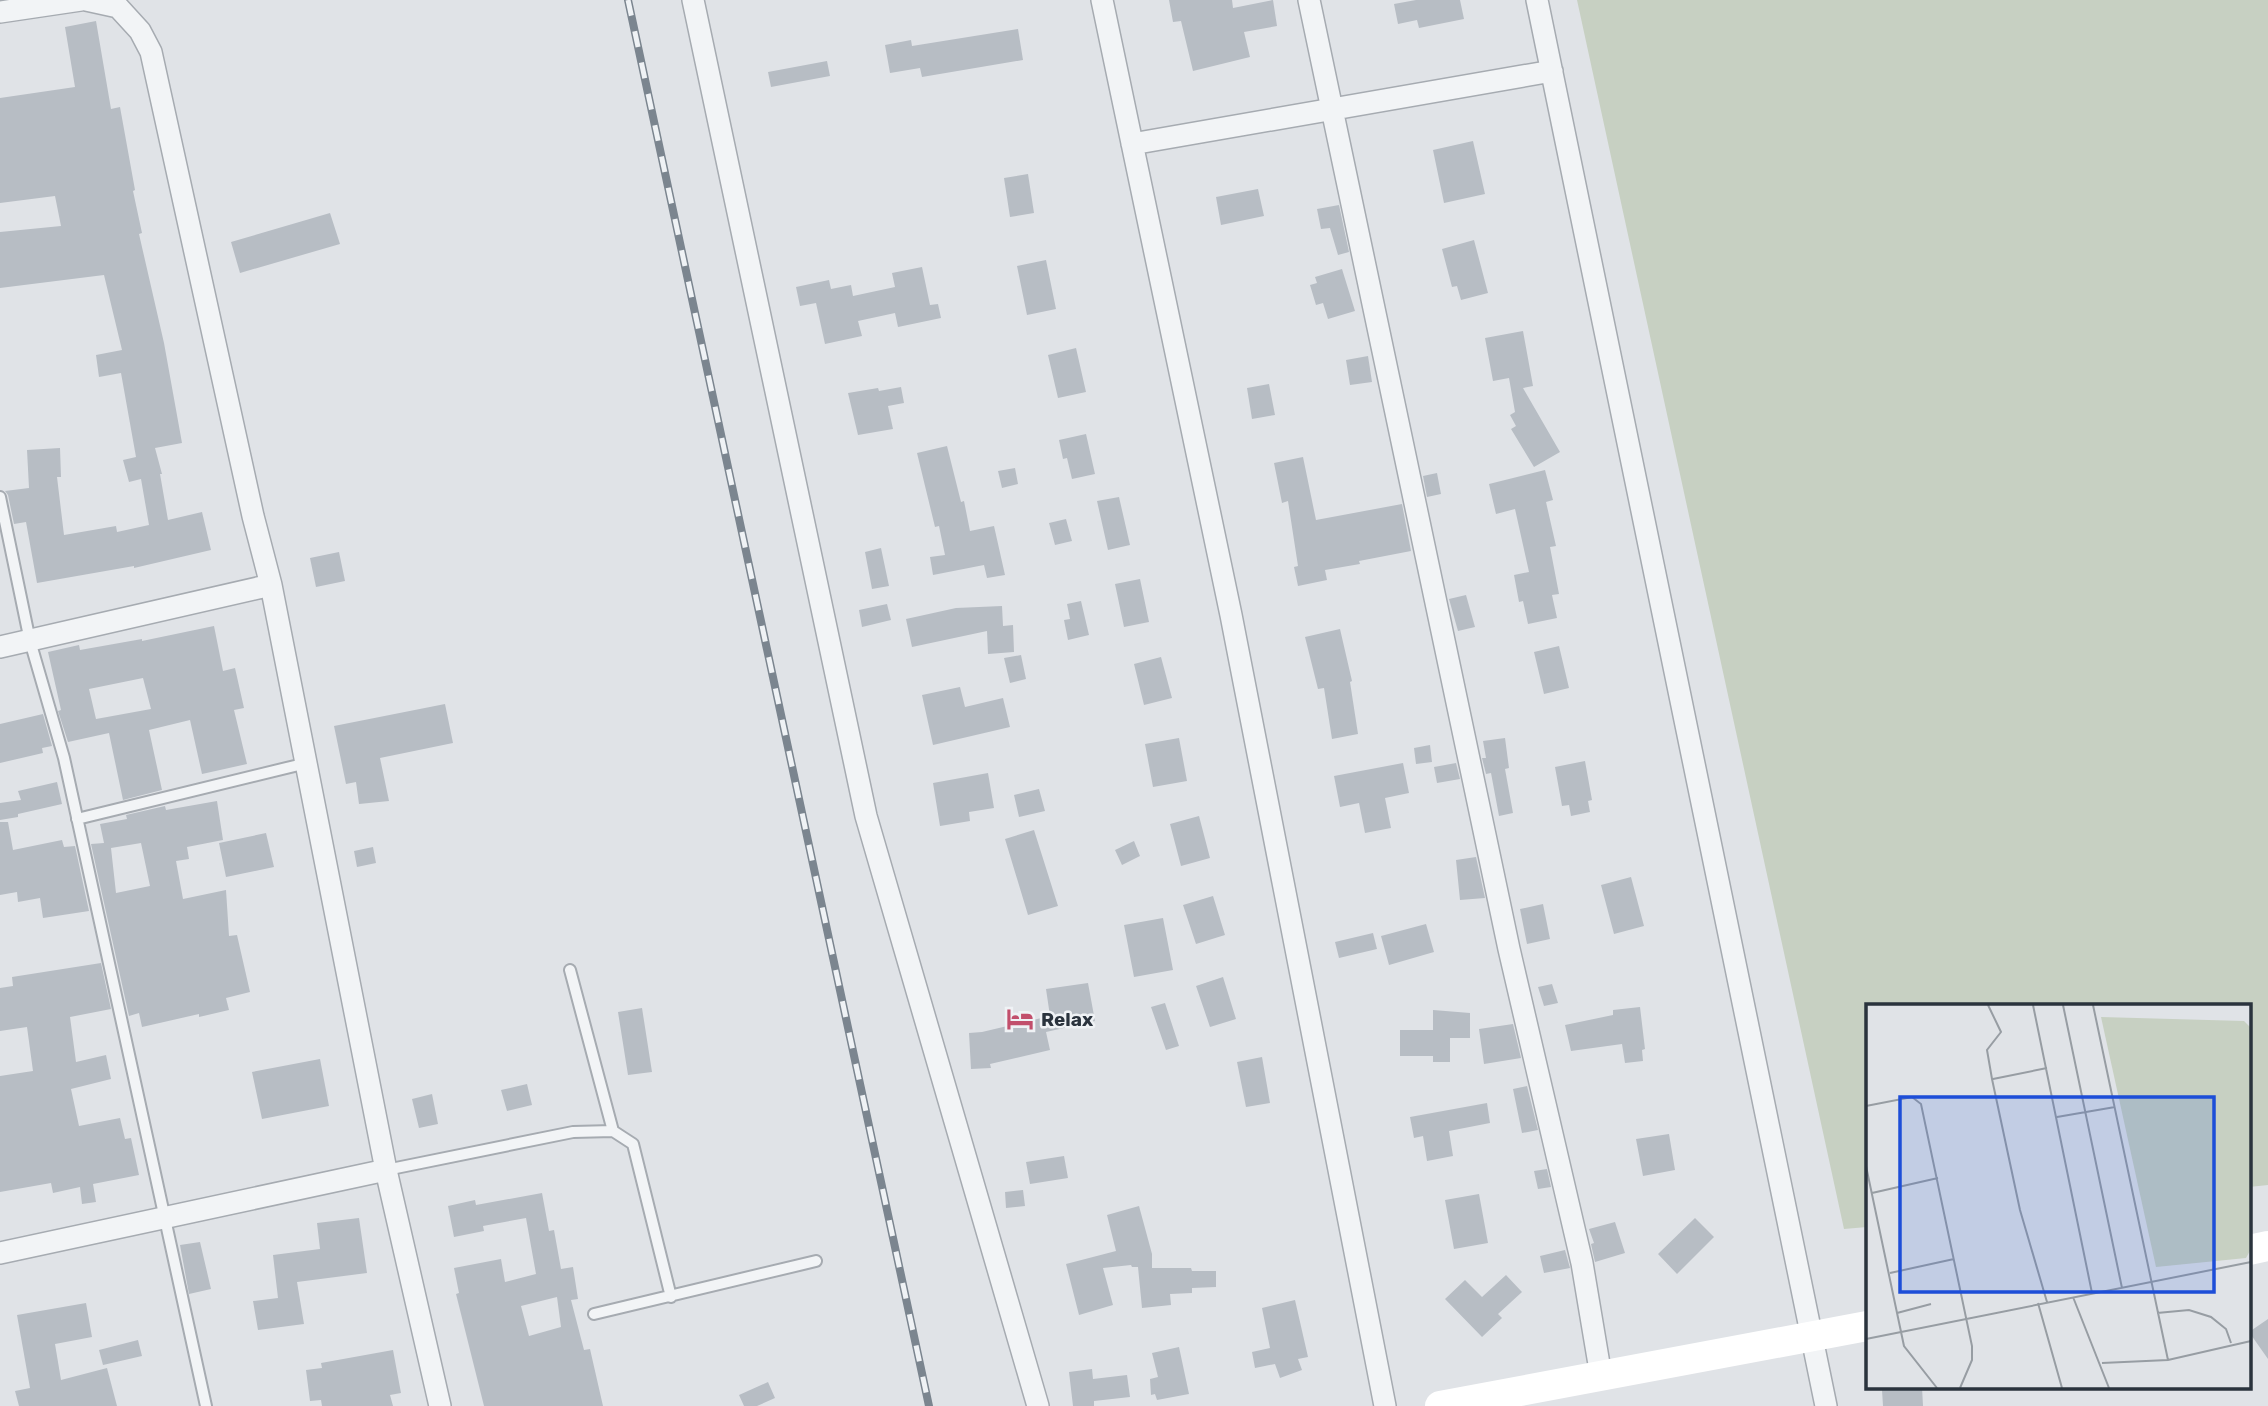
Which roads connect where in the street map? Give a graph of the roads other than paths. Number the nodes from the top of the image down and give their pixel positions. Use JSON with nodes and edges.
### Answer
{"nodes":[{"id":1,"x":83,"y":0,"type":"edge"},
{"id":2,"x":694,"y":0,"type":"edge"},
{"id":3,"x":1102,"y":0,"type":"edge"},
{"id":4,"x":1309,"y":0,"type":"edge"},
{"id":5,"x":1537,"y":0,"type":"edge"},
{"id":6,"x":0,"y":12,"type":"edge"},
{"id":7,"x":1552,"y":71,"type":"junction"},
{"id":8,"x":1331,"y":110,"type":"junction"},
{"id":9,"x":1132,"y":144,"type":"junction"},
{"id":10,"x":0,"y":497,"type":"edge"},
{"id":11,"x":271,"y":585,"type":"junction"},
{"id":12,"x":30,"y":641,"type":"junction"},
{"id":13,"x":0,"y":648,"type":"edge"},
{"id":14,"x":307,"y":763,"type":"junction"},
{"id":15,"x":77,"y":819,"type":"junction"},
{"id":16,"x":570,"y":970,"type":"dead end"},
{"id":17,"x":613,"y":1131,"type":"junction"},
{"id":18,"x":386,"y":1171,"type":"junction"},
{"id":19,"x":165,"y":1219,"type":"junction"},
{"id":20,"x":2268,"y":1246,"type":"edge"},
{"id":21,"x":2250,"y":1250,"type":"edge"},
{"id":22,"x":0,"y":1253,"type":"edge"},
{"id":23,"x":816,"y":1261,"type":"dead end"},
{"id":24,"x":670,"y":1297,"type":"junction"},
{"id":25,"x":594,"y":1314,"type":"dead end"},
{"id":26,"x":1866,"y":1326,"type":"edge"},
{"id":27,"x":1812,"y":1337,"type":"junction"},
{"id":28,"x":1601,"y":1376,"type":"junction"},
{"id":29,"x":206,"y":1406,"type":"edge"},
{"id":30,"x":440,"y":1406,"type":"edge"},
{"id":31,"x":1038,"y":1406,"type":"edge"},
{"id":32,"x":1385,"y":1406,"type":"edge"},
{"id":33,"x":1440,"y":1406,"type":"edge"},
{"id":34,"x":1826,"y":1406,"type":"edge"}],
"edges":[{"from":1,"to":6,"type":"street"},
{"from":1,"to":11,"type":"street"},
{"from":2,"to":31,"type":"street"},
{"from":3,"to":9,"type":"street"},
{"from":4,"to":8,"type":"street"},
{"from":5,"to":7,"type":"street"},
{"from":7,"to":8,"type":"street"},
{"from":7,"to":27,"type":"street"},
{"from":8,"to":9,"type":"street"},
{"from":8,"to":28,"type":"street"},
{"from":9,"to":32,"type":"street"},
{"from":10,"to":12,"type":"lane"},
{"from":11,"to":12,"type":"street"},
{"from":11,"to":14,"type":"street"},
{"from":12,"to":13,"type":"street"},
{"from":12,"to":15,"type":"lane"},
{"from":14,"to":15,"type":"lane"},
{"from":14,"to":18,"type":"street"},
{"from":15,"to":19,"type":"lane"},
{"from":16,"to":17,"type":"lane"},
{"from":17,"to":18,"type":"lane"},
{"from":17,"to":24,"type":"lane"},
{"from":18,"to":19,"type":"street"},
{"from":18,"to":30,"type":"street"},
{"from":19,"to":22,"type":"street"},
{"from":19,"to":29,"type":"lane"},
{"from":20,"to":21,"type":"street"},
{"from":23,"to":24,"type":"lane"},
{"from":24,"to":25,"type":"lane"},
{"from":26,"to":27,"type":"street"},
{"from":27,"to":28,"type":"street"},
{"from":27,"to":34,"type":"street"},
{"from":28,"to":33,"type":"street"}]}
